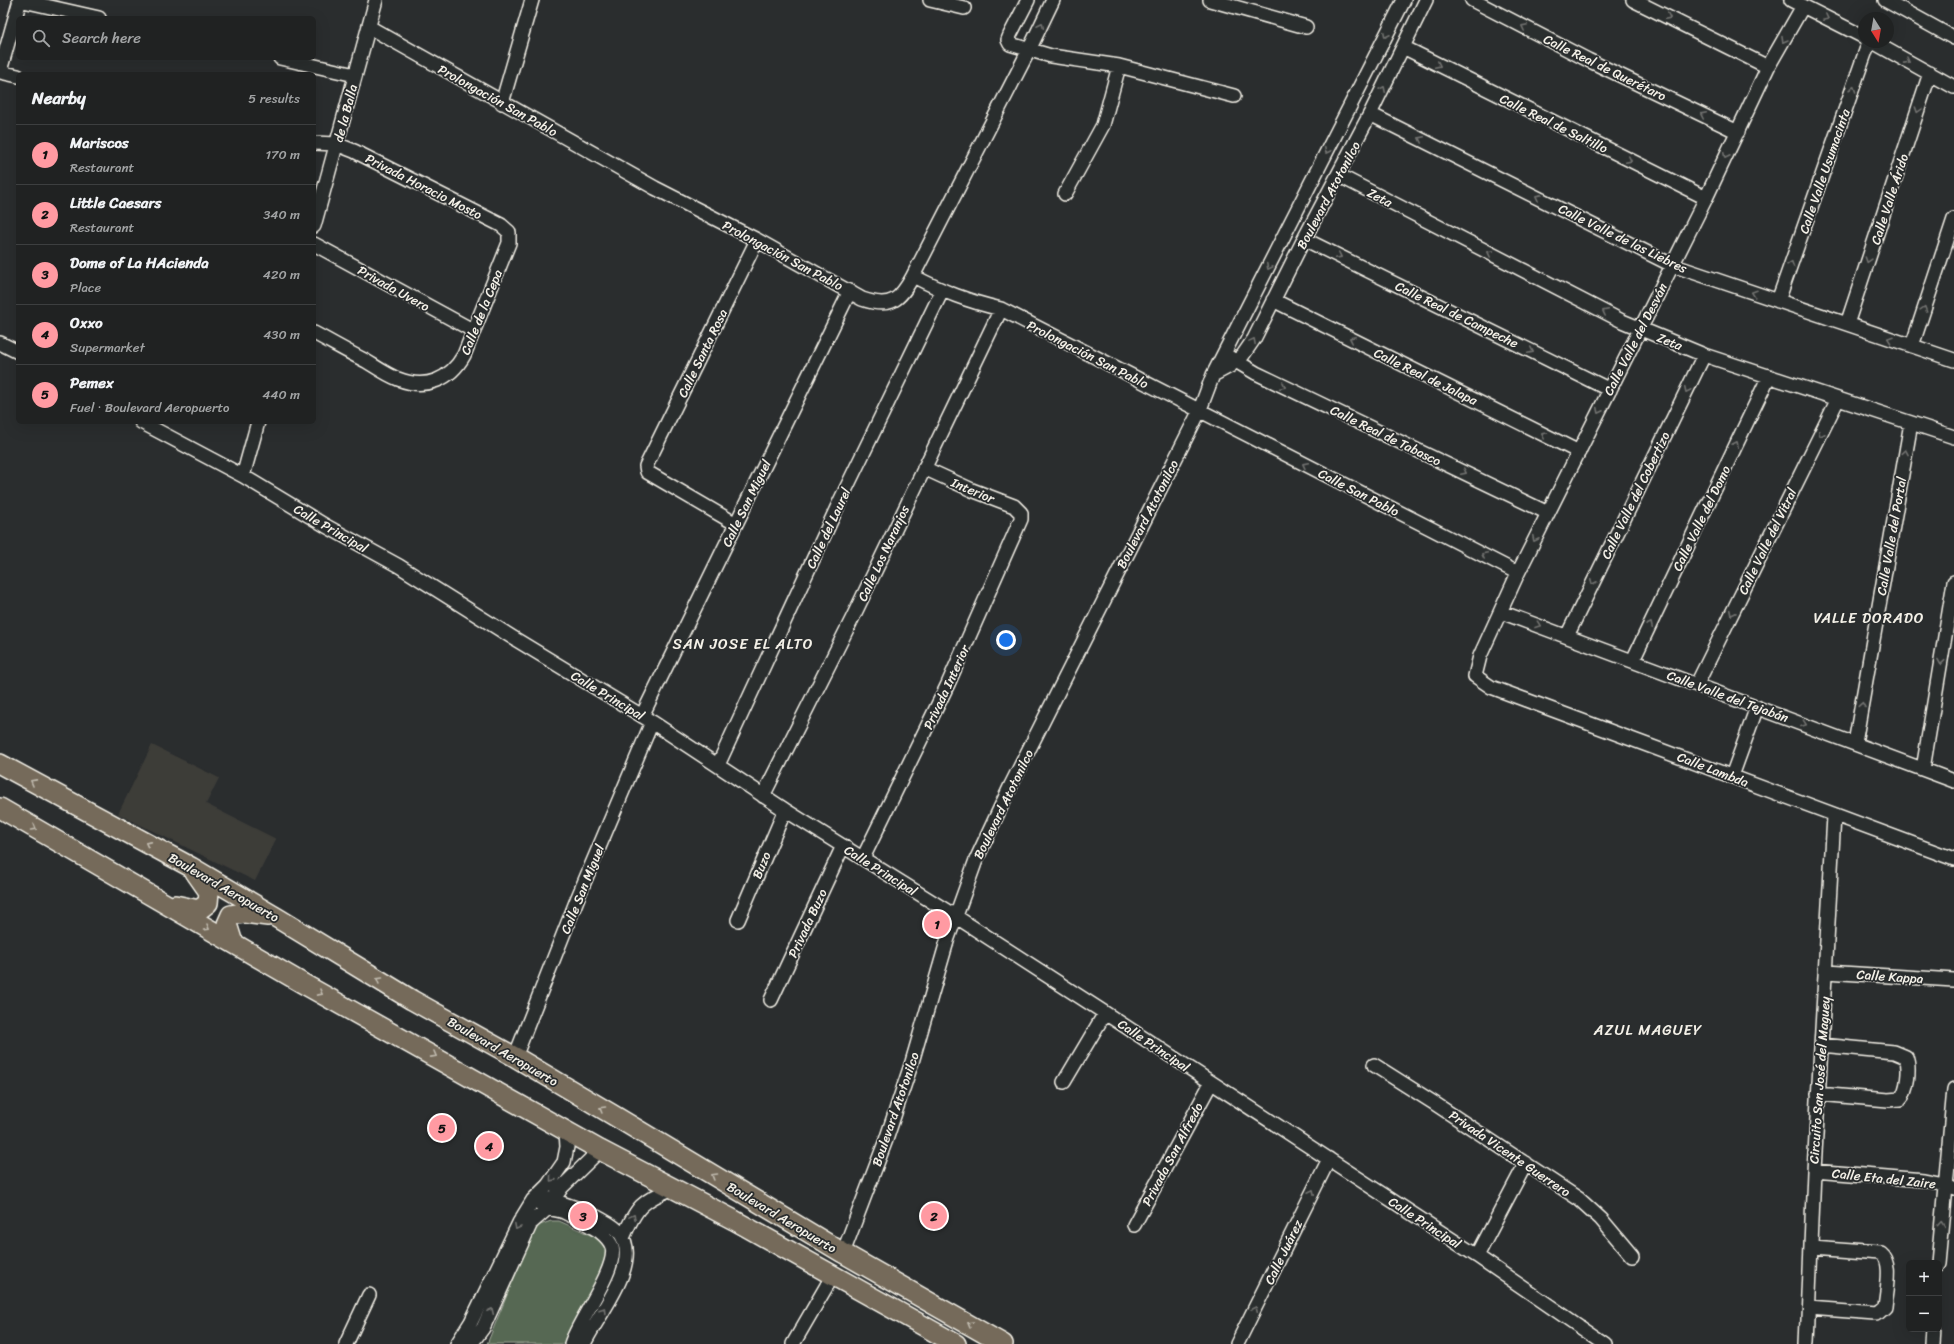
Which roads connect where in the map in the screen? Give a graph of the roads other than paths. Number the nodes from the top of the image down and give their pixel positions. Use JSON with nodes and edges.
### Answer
{"nodes":[{"id":1,"x":20,"y":0,"type":"edge"},
{"id":2,"x":374,"y":0,"type":"edge"},
{"id":3,"x":532,"y":0,"type":"edge"},
{"id":4,"x":930,"y":0,"type":"edge"},
{"id":5,"x":1028,"y":0,"type":"edge"},
{"id":6,"x":1053,"y":0,"type":"edge"},
{"id":7,"x":1210,"y":0,"type":"edge"},
{"id":8,"x":1404,"y":0,"type":"edge"},
{"id":9,"x":1426,"y":0,"type":"edge"},
{"id":10,"x":1472,"y":0,"type":"edge"},
{"id":11,"x":1633,"y":0,"type":"edge"},
{"id":12,"x":1886,"y":0,"type":"edge"},
{"id":13,"x":948,"y":2,"type":"edge"},
{"id":14,"x":1797,"y":3,"type":"edge"},
{"id":15,"x":964,"y":8,"type":"dead end"},
{"id":16,"x":90,"y":16,"type":"edge"},
{"id":17,"x":369,"y":27,"type":"junction"},
{"id":18,"x":1306,"y":27,"type":"dead end"},
{"id":19,"x":1858,"y":35,"type":"edge"},
{"id":20,"x":1954,"y":38,"type":"edge"},
{"id":21,"x":1403,"y":47,"type":"junction"},
{"id":22,"x":1868,"y":48,"type":"edge"},
{"id":23,"x":1884,"y":48,"type":"edge"},
{"id":24,"x":1029,"y":50,"type":"junction"},
{"id":25,"x":289,"y":60,"type":"edge"},
{"id":26,"x":1120,"y":66,"type":"junction"},
{"id":27,"x":1768,"y":67,"type":"junction"},
{"id":28,"x":0,"y":71,"type":"edge"},
{"id":29,"x":1930,"y":73,"type":"junction"},
{"id":30,"x":355,"y":74,"type":"junction"},
{"id":31,"x":16,"y":75,"type":"edge"},
{"id":32,"x":1954,"y":87,"type":"edge"},
{"id":33,"x":1234,"y":96,"type":"dead end"},
{"id":34,"x":502,"y":103,"type":"junction"},
{"id":35,"x":1370,"y":114,"type":"junction"},
{"id":36,"x":1738,"y":132,"type":"junction"},
{"id":37,"x":316,"y":143,"type":"edge"},
{"id":38,"x":336,"y":144,"type":"junction"},
{"id":39,"x":1338,"y":175,"type":"junction"},
{"id":40,"x":1065,"y":194,"type":"dead end"},
{"id":41,"x":1706,"y":198,"type":"junction"},
{"id":42,"x":316,"y":219,"type":"edge"},
{"id":43,"x":1954,"y":219,"type":"edge"},
{"id":44,"x":509,"y":232,"type":"joint"},
{"id":45,"x":1304,"y":239,"type":"junction"},
{"id":46,"x":757,"y":240,"type":"junction"},
{"id":47,"x":316,"y":245,"type":"edge"},
{"id":48,"x":1672,"y":265,"type":"junction"},
{"id":49,"x":913,"y":276,"type":"junction"},
{"id":50,"x":850,"y":291,"type":"junction"},
{"id":51,"x":942,"y":291,"type":"junction"},
{"id":52,"x":1273,"y":300,"type":"junction"},
{"id":53,"x":1778,"y":301,"type":"junction"},
{"id":54,"x":1001,"y":309,"type":"junction"},
{"id":55,"x":1847,"y":324,"type":"junction"},
{"id":56,"x":1640,"y":329,"type":"junction"},
{"id":57,"x":474,"y":331,"type":"junction"},
{"id":58,"x":316,"y":334,"type":"edge"},
{"id":59,"x":0,"y":343,"type":"edge"},
{"id":60,"x":1912,"y":346,"type":"junction"},
{"id":61,"x":16,"y":351,"type":"edge"},
{"id":62,"x":1224,"y":354,"type":"junction"},
{"id":63,"x":1704,"y":355,"type":"junction"},
{"id":64,"x":1954,"y":360,"type":"edge"},
{"id":65,"x":1236,"y":361,"type":"junction"},
{"id":66,"x":1214,"y":375,"type":"junction"},
{"id":67,"x":1769,"y":376,"type":"junction"},
{"id":68,"x":1610,"y":390,"type":"junction"},
{"id":69,"x":1838,"y":399,"type":"junction"},
{"id":70,"x":1199,"y":412,"type":"junction"},
{"id":71,"x":1910,"y":423,"type":"junction"},
{"id":72,"x":145,"y":424,"type":"edge"},
{"id":73,"x":257,"y":424,"type":"edge"},
{"id":74,"x":1954,"y":437,"type":"edge"},
{"id":75,"x":1579,"y":452,"type":"junction"},
{"id":76,"x":924,"y":468,"type":"junction"},
{"id":77,"x":243,"y":476,"type":"junction"},
{"id":78,"x":1021,"y":513,"type":"joint"},
{"id":79,"x":1548,"y":513,"type":"junction"},
{"id":80,"x":736,"y":524,"type":"junction"},
{"id":81,"x":1518,"y":573,"type":"junction"},
{"id":82,"x":1954,"y":582,"type":"edge"},
{"id":83,"x":1501,"y":612,"type":"junction"},
{"id":84,"x":1567,"y":636,"type":"junction"},
{"id":85,"x":1633,"y":660,"type":"junction"},
{"id":86,"x":1474,"y":676,"type":"joint"},
{"id":87,"x":1697,"y":684,"type":"junction"},
{"id":88,"x":1757,"y":707,"type":"junction"},
{"id":89,"x":647,"y":719,"type":"junction"},
{"id":90,"x":1855,"y":743,"type":"junction"},
{"id":91,"x":0,"y":764,"type":"edge"},
{"id":92,"x":718,"y":765,"type":"junction"},
{"id":93,"x":1923,"y":769,"type":"junction"},
{"id":94,"x":1732,"y":776,"type":"junction"},
{"id":95,"x":1954,"y":781,"type":"edge"},
{"id":96,"x":763,"y":796,"type":"junction"},
{"id":97,"x":0,"y":808,"type":"edge"},
{"id":98,"x":785,"y":810,"type":"junction"},
{"id":99,"x":1834,"y":816,"type":"junction"},
{"id":100,"x":843,"y":846,"type":"junction"},
{"id":101,"x":863,"y":858,"type":"junction"},
{"id":102,"x":1954,"y":859,"type":"edge"},
{"id":103,"x":191,"y":867,"type":"junction"},
{"id":104,"x":155,"y":898,"type":"junction"},
{"id":105,"x":955,"y":916,"type":"junction"},
{"id":106,"x":279,"y":918,"type":"junction"},
{"id":107,"x":738,"y":920,"type":"dead end"},
{"id":108,"x":233,"y":943,"type":"junction"},
{"id":109,"x":1826,"y":972,"type":"junction"},
{"id":110,"x":1954,"y":980,"type":"edge"},
{"id":111,"x":771,"y":1000,"type":"dead end"},
{"id":112,"x":1106,"y":1013,"type":"junction"},
{"id":113,"x":1821,"y":1045,"type":"junction"},
{"id":114,"x":515,"y":1057,"type":"junction"},
{"id":115,"x":1374,"y":1065,"type":"dead end"},
{"id":116,"x":1064,"y":1082,"type":"dead end"},
{"id":117,"x":1211,"y":1083,"type":"junction"},
{"id":118,"x":1954,"y":1089,"type":"edge"},
{"id":119,"x":1818,"y":1094,"type":"junction"},
{"id":120,"x":566,"y":1131,"type":"junction"},
{"id":121,"x":600,"y":1150,"type":"junction"},
{"id":122,"x":1329,"y":1159,"type":"junction"},
{"id":123,"x":1526,"y":1163,"type":"junction"},
{"id":124,"x":1814,"y":1171,"type":"junction"},
{"id":125,"x":1949,"y":1186,"type":"edge"},
{"id":126,"x":674,"y":1188,"type":"junction"},
{"id":127,"x":536,"y":1197,"type":"junction"},
{"id":128,"x":549,"y":1204,"type":"junction"},
{"id":129,"x":1134,"y":1225,"type":"dead end"},
{"id":130,"x":616,"y":1240,"type":"junction"},
{"id":131,"x":1811,"y":1248,"type":"junction"},
{"id":132,"x":843,"y":1253,"type":"junction"},
{"id":133,"x":1476,"y":1256,"type":"junction"},
{"id":134,"x":1632,"y":1256,"type":"dead end"},
{"id":135,"x":1938,"y":1260,"type":"edge"},
{"id":136,"x":833,"y":1275,"type":"junction"},
{"id":137,"x":490,"y":1278,"type":"junction"},
{"id":138,"x":503,"y":1284,"type":"junction"},
{"id":139,"x":369,"y":1296,"type":"dead end"},
{"id":140,"x":1809,"y":1308,"type":"junction"},
{"id":141,"x":586,"y":1325,"type":"junction"},
{"id":142,"x":1932,"y":1332,"type":"edge"},
{"id":143,"x":346,"y":1344,"type":"edge"},
{"id":144,"x":457,"y":1344,"type":"edge"},
{"id":145,"x":471,"y":1344,"type":"edge"},
{"id":146,"x":571,"y":1344,"type":"edge"},
{"id":147,"x":584,"y":1344,"type":"edge"},
{"id":148,"x":793,"y":1344,"type":"edge"},
{"id":149,"x":956,"y":1344,"type":"edge"},
{"id":150,"x":1003,"y":1344,"type":"edge"},
{"id":151,"x":1237,"y":1344,"type":"edge"},
{"id":152,"x":1605,"y":1344,"type":"edge"},
{"id":153,"x":1807,"y":1344,"type":"edge"},
{"id":154,"x":1931,"y":1344,"type":"edge"}],
"edges":[{"from":1,"to":16,"type":"street"},
{"from":1,"to":28,"type":"street"},
{"from":2,"to":17,"type":"street","name":"de la Balla"},
{"from":3,"to":34,"type":"street"},
{"from":4,"to":13,"type":"street"},
{"from":5,"to":24,"type":"street"},
{"from":24,"to":6,"type":"street","one_way":true},
{"from":7,"to":18,"type":"street"},
{"from":8,"to":62,"type":"street","name":"Boulevard Atotonilco","one_way":true},
{"from":9,"to":21,"type":"street","name":"Boulevard Atotonilco"},
{"from":36,"to":10,"type":"street","name":"Calle Real de Querétaro","one_way":true},
{"from":11,"to":27,"type":"street","one_way":true},
{"from":12,"to":20,"type":"street"},
{"from":13,"to":15,"type":"street"},
{"from":14,"to":19,"type":"street","one_way":true},
{"from":14,"to":27,"type":"street","name":"Calle Valle del Desván","one_way":true},
{"from":17,"to":30,"type":"street","name":"de la Balla"},
{"from":17,"to":34,"type":"street","name":"Prolongación San Pablo"},
{"from":35,"to":21,"type":"street","name":"Boulevard Atotonilco","one_way":true},
{"from":21,"to":41,"type":"street","name":"Calle Real de Saltillo","one_way":true},
{"from":53,"to":22,"type":"street","name":"Calle Valle Usumacinta","one_way":true},
{"from":23,"to":29,"type":"street","one_way":true},
{"from":24,"to":26,"type":"street"},
{"from":24,"to":49,"type":"street"},
{"from":25,"to":30,"type":"street"},
{"from":26,"to":33,"type":"street"},
{"from":26,"to":40,"type":"street"},
{"from":27,"to":36,"type":"street","name":"Calle Valle del Desván"},
{"from":28,"to":31,"type":"street"},
{"from":29,"to":32,"type":"street"},
{"from":29,"to":55,"type":"street","name":"Calle Valle Árido","one_way":true},
{"from":30,"to":38,"type":"street","name":"de la Balla"},
{"from":34,"to":46,"type":"street","name":"Prolongación San Pablo"},
{"from":35,"to":39,"type":"street","name":"Boulevard Atotonilco"},
{"from":48,"to":35,"type":"street","name":"Calle Valle de las Liebres","one_way":true},
{"from":36,"to":41,"type":"street","name":"Calle Valle del Desván","one_way":true},
{"from":37,"to":38,"type":"street"},
{"from":38,"to":42,"type":"street","name":"de la Balla"},
{"from":38,"to":44,"type":"street","name":"Privada Horacio Mosto"},
{"from":39,"to":45,"type":"street","name":"Boulevard Atotonilco"},
{"from":56,"to":39,"type":"street","name":"Zeta","one_way":true},
{"from":41,"to":48,"type":"street","name":"Calle Valle del Desván"},
{"from":60,"to":43,"type":"street","one_way":true},
{"from":44,"to":57,"type":"street","name":"Calle de la Cepa"},
{"from":45,"to":52,"type":"street","name":"Boulevard Atotonilco"},
{"from":45,"to":68,"type":"street","name":"Calle Real de Campeche","one_way":true},
{"from":46,"to":50,"type":"street","name":"Prolongación San Pablo"},
{"from":46,"to":80,"type":"street","name":"Calle Santa Rosa"},
{"from":47,"to":57,"type":"street","name":"Privada Uvero"},
{"from":53,"to":48,"type":"street","name":"Calle Valle de las Liebres","one_way":true},
{"from":48,"to":56,"type":"street","name":"Calle Valle del Desván"},
{"from":49,"to":50,"type":"street","name":"Prolongación San Pablo"},
{"from":49,"to":51,"type":"street","name":"Prolongación San Pablo"},
{"from":50,"to":80,"type":"street","name":"Calle San Miguel"},
{"from":51,"to":54,"type":"street","name":"Prolongación San Pablo"},
{"from":51,"to":92,"type":"street","name":"Calle del Laurel"},
{"from":65,"to":52,"type":"street","name":"Boulevard Atotonilco","one_way":true},
{"from":75,"to":52,"type":"street","name":"Calle Real de Jalapa","one_way":true},
{"from":53,"to":55,"type":"street","name":"Calle Valle de las Liebres"},
{"from":54,"to":70,"type":"street","name":"Prolongación San Pablo"},
{"from":54,"to":76,"type":"street","name":"Calle Los Naranjos"},
{"from":60,"to":55,"type":"street","name":"Calle Valle de las Liebres","one_way":true},
{"from":56,"to":63,"type":"street","name":"Zeta"},
{"from":56,"to":68,"type":"street","name":"Calle Valle del Desván"},
{"from":57,"to":58,"type":"street","name":"Calle de la Cepa"},
{"from":59,"to":61,"type":"street"},
{"from":60,"to":64,"type":"street","name":"Calle Valle de las Liebres"},
{"from":62,"to":65,"type":"street","name":"Calle Real de Tabasco"},
{"from":62,"to":66,"type":"street","name":"Boulevard Atotonilco"},
{"from":63,"to":67,"type":"street","name":"Zeta"},
{"from":63,"to":84,"type":"street","name":"Calle Valle del Cobertizo","one_way":true},
{"from":65,"to":66,"type":"street","name":"Boulevard Atotonilco"},
{"from":65,"to":79,"type":"street","name":"Calle Real de Tabasco","one_way":true},
{"from":66,"to":70,"type":"street","name":"Boulevard Atotonilco"},
{"from":67,"to":69,"type":"street","name":"Zeta"},
{"from":85,"to":67,"type":"street","name":"Calle Valle del Domo","one_way":true},
{"from":68,"to":75,"type":"street","name":"Calle Valle del Desván","one_way":true},
{"from":69,"to":71,"type":"street","name":"Zeta"},
{"from":69,"to":87,"type":"street","name":"Calle Valle del Vitral","one_way":true},
{"from":81,"to":70,"type":"street","name":"Calle San Pablo","one_way":true},
{"from":70,"to":105,"type":"street","name":"Boulevard Atotonilco"},
{"from":71,"to":74,"type":"street","name":"Zeta"},
{"from":90,"to":71,"type":"street","name":"Calle Valle del Portal","one_way":true},
{"from":72,"to":77,"type":"street","name":"Calle Principal"},
{"from":73,"to":77,"type":"street"},
{"from":75,"to":79,"type":"street","name":"Calle Valle del Desván"},
{"from":76,"to":78,"type":"street","name":"Interior"},
{"from":76,"to":96,"type":"street","name":"Calle Los Naranjos"},
{"from":77,"to":89,"type":"street","name":"Calle Principal"},
{"from":78,"to":101,"type":"street","name":"Privada Interior"},
{"from":79,"to":81,"type":"street","name":"Calle Valle del Desván","one_way":true},
{"from":80,"to":89,"type":"street","name":"Calle San Miguel"},
{"from":81,"to":83,"type":"street","name":"Calle Valle del Desván"},
{"from":82,"to":93,"type":"street","one_way":true},
{"from":83,"to":84,"type":"street","name":"Calle Valle del Tejabán","one_way":true},
{"from":83,"to":86,"type":"street","name":"Calle Valle del Desván"},
{"from":84,"to":85,"type":"street","name":"Calle Valle del Tejabán"},
{"from":85,"to":87,"type":"street","name":"Calle Valle del Tejabán"},
{"from":86,"to":94,"type":"street","name":"Calle Lambda"},
{"from":87,"to":88,"type":"street","name":"Calle Valle del Tejabán"},
{"from":88,"to":90,"type":"street","name":"Calle Valle del Tejabán","one_way":true},
{"from":88,"to":94,"type":"street"},
{"from":89,"to":92,"type":"street","name":"Calle Principal"},
{"from":89,"to":114,"type":"street","name":"Calle San Miguel"},
{"from":90,"to":93,"type":"street","name":"Calle Valle del Tejabán"},
{"from":103,"to":91,"type":"highway","name":"Boulevard Aeropuerto","one_way":true},
{"from":92,"to":96,"type":"street","name":"Calle Principal"},
{"from":93,"to":95,"type":"street","name":"Calle Valle del Tejabán"},
{"from":94,"to":99,"type":"street","name":"Calle Lambda"},
{"from":96,"to":98,"type":"street","name":"Calle Principal"},
{"from":97,"to":104,"type":"highway","name":"Boulevard Aeropuerto","one_way":true},
{"from":98,"to":100,"type":"street","name":"Calle Principal"},
{"from":98,"to":107,"type":"street","name":"Buzo"},
{"from":99,"to":102,"type":"street","name":"Calle Lambda"},
{"from":99,"to":109,"type":"street","name":"Circuito San José del Maguey"},
{"from":100,"to":101,"type":"street","name":"Calle Principal"},
{"from":100,"to":111,"type":"street","name":"Privada Buzo"},
{"from":101,"to":105,"type":"street","name":"Calle Principal"},
{"from":103,"to":104,"type":"highway"},
{"from":103,"to":106,"type":"highway","name":"Boulevard Aeropuerto"},
{"from":104,"to":108,"type":"highway","name":"Boulevard Aeropuerto","one_way":true},
{"from":105,"to":112,"type":"street","name":"Calle Principal"},
{"from":105,"to":132,"type":"street","name":"Boulevard Atotonilco"},
{"from":106,"to":108,"type":"highway"},
{"from":114,"to":106,"type":"highway","name":"Boulevard Aeropuerto","one_way":true},
{"from":108,"to":120,"type":"highway","name":"Boulevard Aeropuerto","one_way":true},
{"from":109,"to":110,"type":"street","name":"Calle Kappa"},
{"from":109,"to":113,"type":"street","name":"Circuito San José del Maguey"},
{"from":112,"to":116,"type":"street"},
{"from":112,"to":117,"type":"street","name":"Calle Principal"},
{"from":113,"to":119,"type":"street","name":"Circuito San José del Maguey"},
{"from":113,"to":119,"type":"street"},
{"from":132,"to":114,"type":"highway","name":"Boulevard Aeropuerto","one_way":true},
{"from":115,"to":123,"type":"street","name":"Privada Vicente Guerrero"},
{"from":117,"to":122,"type":"street","name":"Calle Principal"},
{"from":117,"to":129,"type":"street","name":"Privada San Alfredo"},
{"from":118,"to":125,"type":"street"},
{"from":119,"to":124,"type":"street","name":"Circuito San José del Maguey"},
{"from":120,"to":121,"type":"highway","name":"Boulevard Aeropuerto"},
{"from":120,"to":127,"type":"street","one_way":true},
{"from":121,"to":126,"type":"highway","name":"Boulevard Aeropuerto"},
{"from":121,"to":128,"type":"street"},
{"from":122,"to":133,"type":"street","name":"Calle Principal"},
{"from":151,"to":122,"type":"street","name":"Calle Juárez","one_way":true},
{"from":123,"to":133,"type":"street"},
{"from":123,"to":134,"type":"street","name":"Privada Vicente Guerrero"},
{"from":124,"to":125,"type":"street","name":"Calle Eta del Zaire"},
{"from":124,"to":131,"type":"street","name":"Circuito San José del Maguey"},
{"from":135,"to":125,"type":"street","one_way":true},
{"from":130,"to":126,"type":"street","one_way":true},
{"from":126,"to":136,"type":"highway","name":"Boulevard Aeropuerto"},
{"from":127,"to":128,"type":"street"},
{"from":127,"to":137,"type":"street","one_way":true},
{"from":128,"to":130,"type":"street"},
{"from":128,"to":138,"type":"street"},
{"from":130,"to":141,"type":"street"},
{"from":131,"to":140,"type":"street","name":"Circuito San José del Maguey"},
{"from":131,"to":140,"type":"street"},
{"from":150,"to":132,"type":"highway","name":"Boulevard Aeropuerto","one_way":true},
{"from":133,"to":152,"type":"street","name":"Calle Principal"},
{"from":136,"to":148,"type":"street"},
{"from":136,"to":149,"type":"highway","name":"Boulevard Aeropuerto"},
{"from":137,"to":138,"type":"street"},
{"from":137,"to":144,"type":"street"},
{"from":145,"to":138,"type":"street","one_way":true},
{"from":139,"to":143,"type":"street"},
{"from":140,"to":153,"type":"street","name":"Circuito San José del Maguey"},
{"from":141,"to":146,"type":"street"},
{"from":141,"to":147,"type":"street"},
{"from":142,"to":154,"type":"street"}]}
